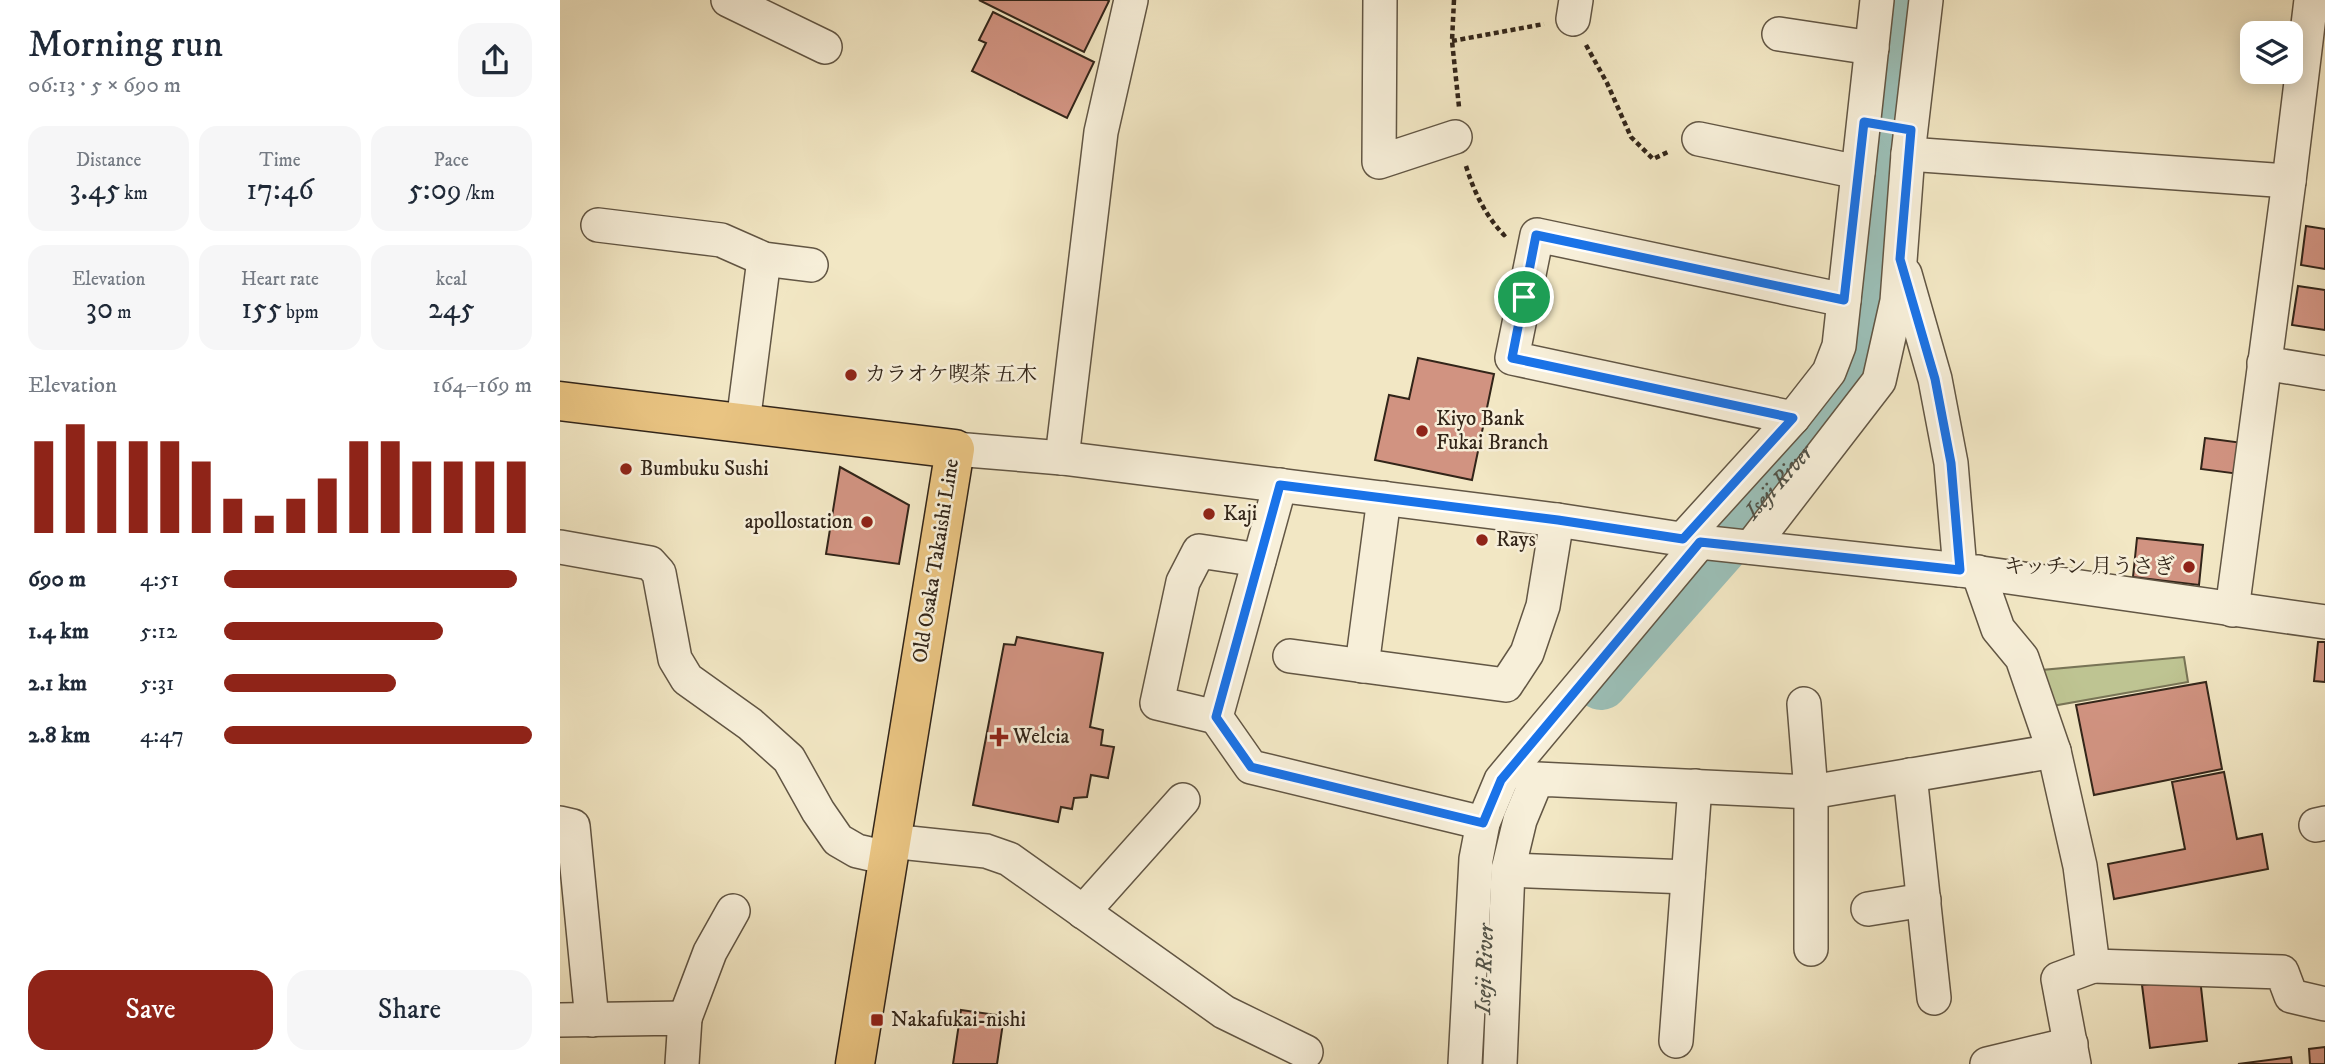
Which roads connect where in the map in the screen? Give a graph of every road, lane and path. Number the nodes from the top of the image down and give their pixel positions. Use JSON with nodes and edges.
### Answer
{"nodes":[{"id":1,"x":728,"y":0,"type":"edge"},
{"id":2,"x":1131,"y":0,"type":"edge"},
{"id":3,"x":1380,"y":0,"type":"edge"},
{"id":4,"x":1454,"y":0,"type":"edge"},
{"id":5,"x":1877,"y":0,"type":"edge"},
{"id":6,"x":1926,"y":0,"type":"edge"},
{"id":7,"x":2311,"y":0,"type":"edge"},
{"id":8,"x":1574,"y":10,"type":"edge"},
{"id":9,"x":1779,"y":34,"type":"dead end"},
{"id":10,"x":1452,"y":41,"type":"junction"},
{"id":11,"x":825,"y":47,"type":"dead end"},
{"id":12,"x":1872,"y":48,"type":"junction"},
{"id":13,"x":1864,"y":122,"type":"junction"},
{"id":14,"x":1455,"y":136,"type":"joint"},
{"id":15,"x":1699,"y":139,"type":"joint"},
{"id":16,"x":1909,"y":142,"type":"junction"},
{"id":17,"x":1858,"y":172,"type":"junction"},
{"id":18,"x":2289,"y":181,"type":"junction"},
{"id":19,"x":1475,"y":193,"type":"dead end"},
{"id":20,"x":598,"y":225,"type":"dead end"},
{"id":21,"x":1517,"y":229,"type":"dead end"},
{"id":22,"x":764,"y":259,"type":"junction"},
{"id":23,"x":1900,"y":259,"type":"junction"},
{"id":24,"x":811,"y":265,"type":"dead end"},
{"id":25,"x":1844,"y":300,"type":"junction"},
{"id":26,"x":2264,"y":363,"type":"junction"},
{"id":27,"x":2325,"y":373,"type":"edge"},
{"id":28,"x":560,"y":401,"type":"edge"},
{"id":29,"x":1793,"y":418,"type":"junction"},
{"id":30,"x":743,"y":423,"type":"junction"},
{"id":31,"x":955,"y":449,"type":"junction"},
{"id":32,"x":1062,"y":458,"type":"junction"},
{"id":33,"x":1280,"y":485,"type":"junction"},
{"id":34,"x":1384,"y":498,"type":"junction"},
{"id":35,"x":1558,"y":520,"type":"junction"},
{"id":36,"x":1697,"y":541,"type":"junction"},
{"id":37,"x":1745,"y":546,"type":"junction"},
{"id":38,"x":560,"y":547,"type":"edge"},
{"id":39,"x":1259,"y":560,"type":"junction"},
{"id":40,"x":1969,"y":571,"type":"junction"},
{"id":41,"x":2232,"y":610,"type":"junction"},
{"id":42,"x":2325,"y":622,"type":"edge"},
{"id":43,"x":1290,"y":656,"type":"dead end"},
{"id":44,"x":1362,"y":666,"type":"junction"},
{"id":45,"x":1804,"y":704,"type":"dead end"},
{"id":46,"x":1216,"y":717,"type":"junction"},
{"id":47,"x":2054,"y":751,"type":"junction"},
{"id":48,"x":1910,"y":775,"type":"junction"},
{"id":49,"x":1695,"y":786,"type":"junction"},
{"id":50,"x":1811,"y":792,"type":"junction"},
{"id":51,"x":1183,"y":800,"type":"dead end"},
{"id":52,"x":560,"y":823,"type":"edge"},
{"id":53,"x":1483,"y":823,"type":"junction"},
{"id":54,"x":889,"y":849,"type":"junction"},
{"id":55,"x":1508,"y":870,"type":"junction"},
{"id":56,"x":1688,"y":877,"type":"junction"},
{"id":57,"x":1924,"y":900,"type":"junction"},
{"id":58,"x":1868,"y":909,"type":"dead end"},
{"id":59,"x":733,"y":911,"type":"dead end"},
{"id":60,"x":1083,"y":912,"type":"junction"},
{"id":61,"x":1811,"y":949,"type":"dead end"},
{"id":62,"x":2093,"y":966,"type":"junction"},
{"id":63,"x":1934,"y":998,"type":"dead end"},
{"id":64,"x":2325,"y":1004,"type":"edge"},
{"id":65,"x":685,"y":1018,"type":"junction"},
{"id":66,"x":576,"y":1020,"type":"edge"},
{"id":67,"x":1676,"y":1041,"type":"dead end"},
{"id":68,"x":1306,"y":1052,"type":"dead end"},
{"id":69,"x":2073,"y":1054,"type":"edge"},
{"id":70,"x":682,"y":1064,"type":"edge"},
{"id":71,"x":855,"y":1064,"type":"edge"},
{"id":72,"x":1465,"y":1064,"type":"edge"},
{"id":73,"x":1500,"y":1064,"type":"edge"},
{"id":74,"x":1987,"y":1064,"type":"edge"}],
"edges":[{"from":1,"to":11,"type":"street"},
{"from":2,"to":32,"type":"street"},
{"from":3,"to":14,"type":"street"},
{"from":4,"to":10,"type":"path"},
{"from":5,"to":12,"type":"street"},
{"from":6,"to":16,"type":"street"},
{"from":7,"to":18,"type":"street"},
{"from":8,"to":10,"type":"path"},
{"from":8,"to":15,"type":"path"},
{"from":9,"to":12,"type":"street"},
{"from":10,"to":14,"type":"path"},
{"from":12,"to":13,"type":"street"},
{"from":13,"to":16,"type":"street"},
{"from":13,"to":17,"type":"street"},
{"from":15,"to":17,"type":"street"},
{"from":16,"to":18,"type":"street"},
{"from":16,"to":23,"type":"street"},
{"from":17,"to":25,"type":"street"},
{"from":18,"to":26,"type":"street"},
{"from":19,"to":21,"type":"path"},
{"from":20,"to":22,"type":"street"},
{"from":22,"to":24,"type":"street"},
{"from":22,"to":30,"type":"street"},
{"from":23,"to":37,"type":"street"},
{"from":23,"to":40,"type":"street"},
{"from":25,"to":29,"type":"street"},
{"from":25,"to":29,"type":"street"},
{"from":26,"to":27,"type":"street"},
{"from":26,"to":41,"type":"street"},
{"from":28,"to":30,"type":"main road","name":"Old Osaka Takaishi Line"},
{"from":29,"to":36,"type":"street"},
{"from":30,"to":31,"type":"main road","name":"Old Osaka Takaishi Line"},
{"from":31,"to":32,"type":"street"},
{"from":31,"to":54,"type":"main road","name":"Old Osaka Takaishi Line"},
{"from":32,"to":33,"type":"street"},
{"from":33,"to":34,"type":"street"},
{"from":33,"to":39,"type":"street"},
{"from":34,"to":35,"type":"street"},
{"from":34,"to":44,"type":"street"},
{"from":35,"to":36,"type":"street"},
{"from":35,"to":44,"type":"street"},
{"from":36,"to":37,"type":"street"},
{"from":36,"to":53,"type":"street"},
{"from":37,"to":40,"type":"street"},
{"from":38,"to":54,"type":"street"},
{"from":39,"to":46,"type":"street"},
{"from":39,"to":46,"type":"street"},
{"from":40,"to":41,"type":"street"},
{"from":40,"to":47,"type":"street"},
{"from":41,"to":42,"type":"street"},
{"from":43,"to":44,"type":"street"},
{"from":45,"to":50,"type":"street"},
{"from":46,"to":53,"type":"street"},
{"from":47,"to":48,"type":"street"},
{"from":47,"to":62,"type":"street"},
{"from":48,"to":50,"type":"street"},
{"from":48,"to":57,"type":"street"},
{"from":49,"to":50,"type":"street"},
{"from":49,"to":55,"type":"street"},
{"from":49,"to":56,"type":"street"},
{"from":50,"to":61,"type":"street"},
{"from":51,"to":60,"type":"street"},
{"from":52,"to":66,"type":"street"},
{"from":53,"to":72,"type":"street"},
{"from":54,"to":60,"type":"street"},
{"from":54,"to":71,"type":"main road","name":"Old Osaka Takaishi Line"},
{"from":55,"to":56,"type":"street"},
{"from":55,"to":73,"type":"street"},
{"from":56,"to":67,"type":"street"},
{"from":57,"to":58,"type":"street"},
{"from":57,"to":63,"type":"street"},
{"from":59,"to":65,"type":"street"},
{"from":60,"to":68,"type":"street"},
{"from":62,"to":64,"type":"street"},
{"from":62,"to":69,"type":"street"},
{"from":65,"to":66,"type":"street"},
{"from":65,"to":70,"type":"street"},
{"from":69,"to":74,"type":"street"}]}
